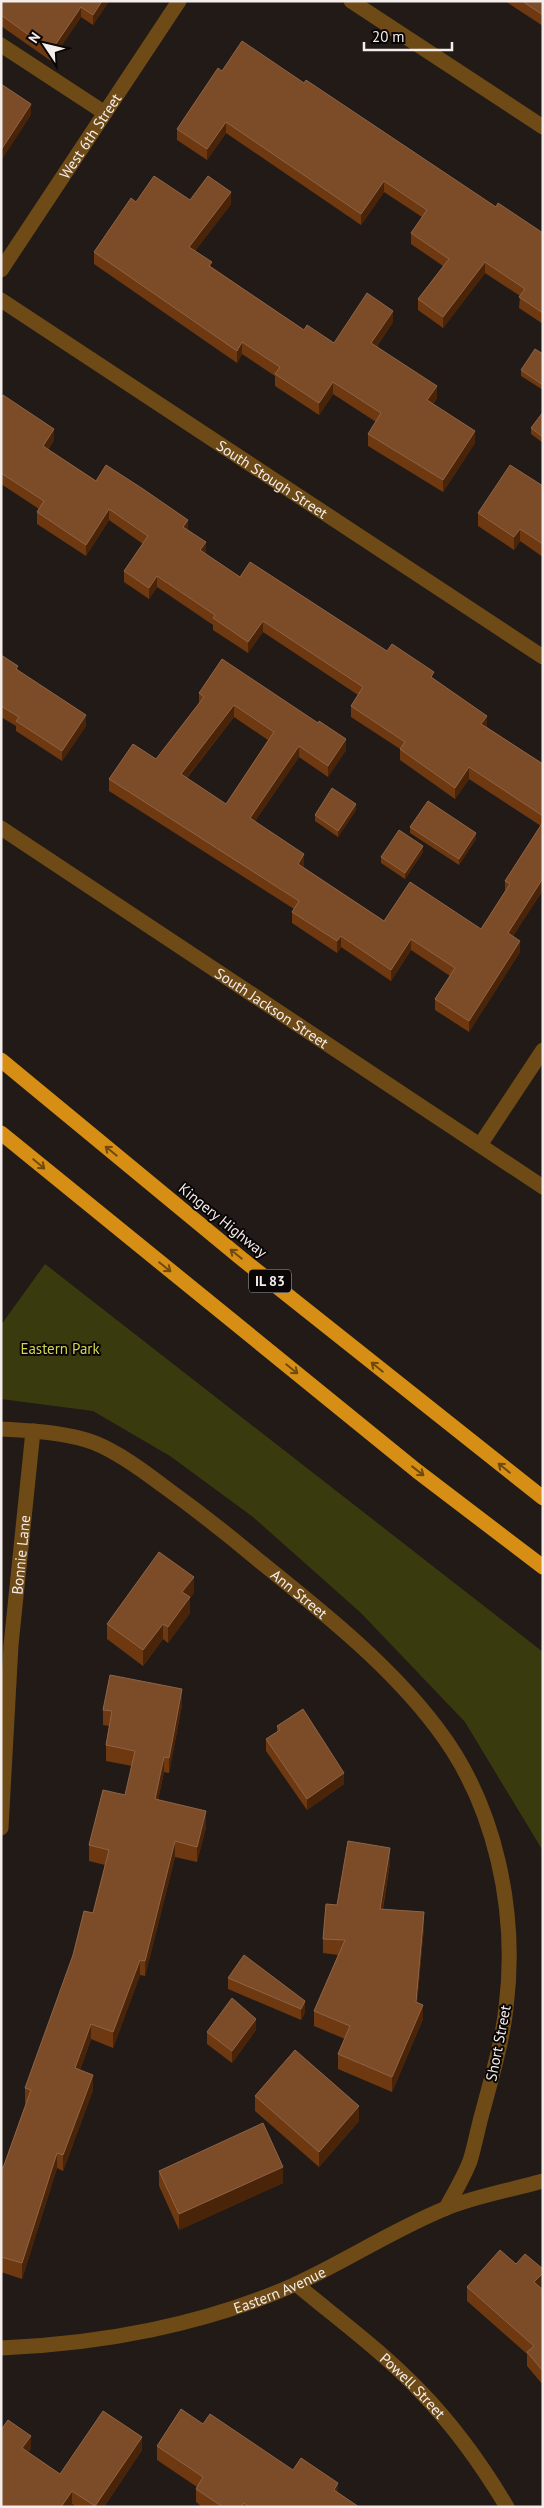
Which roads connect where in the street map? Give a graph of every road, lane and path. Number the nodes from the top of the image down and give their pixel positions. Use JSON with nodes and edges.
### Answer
{"nodes":[{"id":1,"x":179,"y":1,"type":"edge"},
{"id":2,"x":351,"y":1,"type":"edge"},
{"id":3,"x":1,"y":45,"type":"edge"},
{"id":4,"x":105,"y":113,"type":"junction"},
{"id":5,"x":543,"y":128,"type":"edge"},
{"id":6,"x":1,"y":270,"type":"edge"},
{"id":7,"x":1,"y":300,"type":"edge"},
{"id":8,"x":543,"y":657,"type":"edge"},
{"id":9,"x":1,"y":828,"type":"edge"},
{"id":10,"x":543,"y":1050,"type":"edge"},
{"id":11,"x":1,"y":1060,"type":"edge"},
{"id":12,"x":1,"y":1133,"type":"edge"},
{"id":13,"x":480,"y":1145,"type":"junction"},
{"id":14,"x":543,"y":1186,"type":"edge"},
{"id":15,"x":1,"y":1429,"type":"edge"},
{"id":16,"x":32,"y":1431,"type":"junction"},
{"id":17,"x":543,"y":1498,"type":"edge"},
{"id":18,"x":543,"y":1567,"type":"edge"},
{"id":19,"x":1,"y":1828,"type":"edge"},
{"id":20,"x":499,"y":1870,"type":"joint"},
{"id":21,"x":543,"y":2181,"type":"edge"},
{"id":22,"x":446,"y":2208,"type":"junction"},
{"id":23,"x":296,"y":2284,"type":"junction"},
{"id":24,"x":1,"y":2348,"type":"edge"},
{"id":25,"x":507,"y":2507,"type":"edge"}],
"edges":[{"from":1,"to":4,"type":"street","name":"West 6th Street"},
{"from":2,"to":5,"type":"street"},
{"from":3,"to":4,"type":"street"},
{"from":4,"to":6,"type":"street","name":"West 6th Street"},
{"from":7,"to":8,"type":"street","name":"South Stough Street"},
{"from":9,"to":13,"type":"street","name":"South Jackson Street"},
{"from":10,"to":13,"type":"street"},
{"from":17,"to":11,"type":"highway","name":"Kingery Highway","number":"IL 83","one_way":true},
{"from":12,"to":18,"type":"highway","one_way":true},
{"from":13,"to":14,"type":"street","name":"South Jackson Street"},
{"from":15,"to":16,"type":"street","name":"Ann Street"},
{"from":16,"to":19,"type":"street","name":"Bonnie Lane"},
{"from":16,"to":20,"type":"street","name":"Ann Street"},
{"from":20,"to":22,"type":"street","name":"Short Street"},
{"from":21,"to":22,"type":"street","name":"Eastern Avenue"},
{"from":22,"to":23,"type":"street","name":"Eastern Avenue"},
{"from":23,"to":24,"type":"street","name":"Eastern Avenue"},
{"from":23,"to":25,"type":"street","name":"Powell Street"}]}
